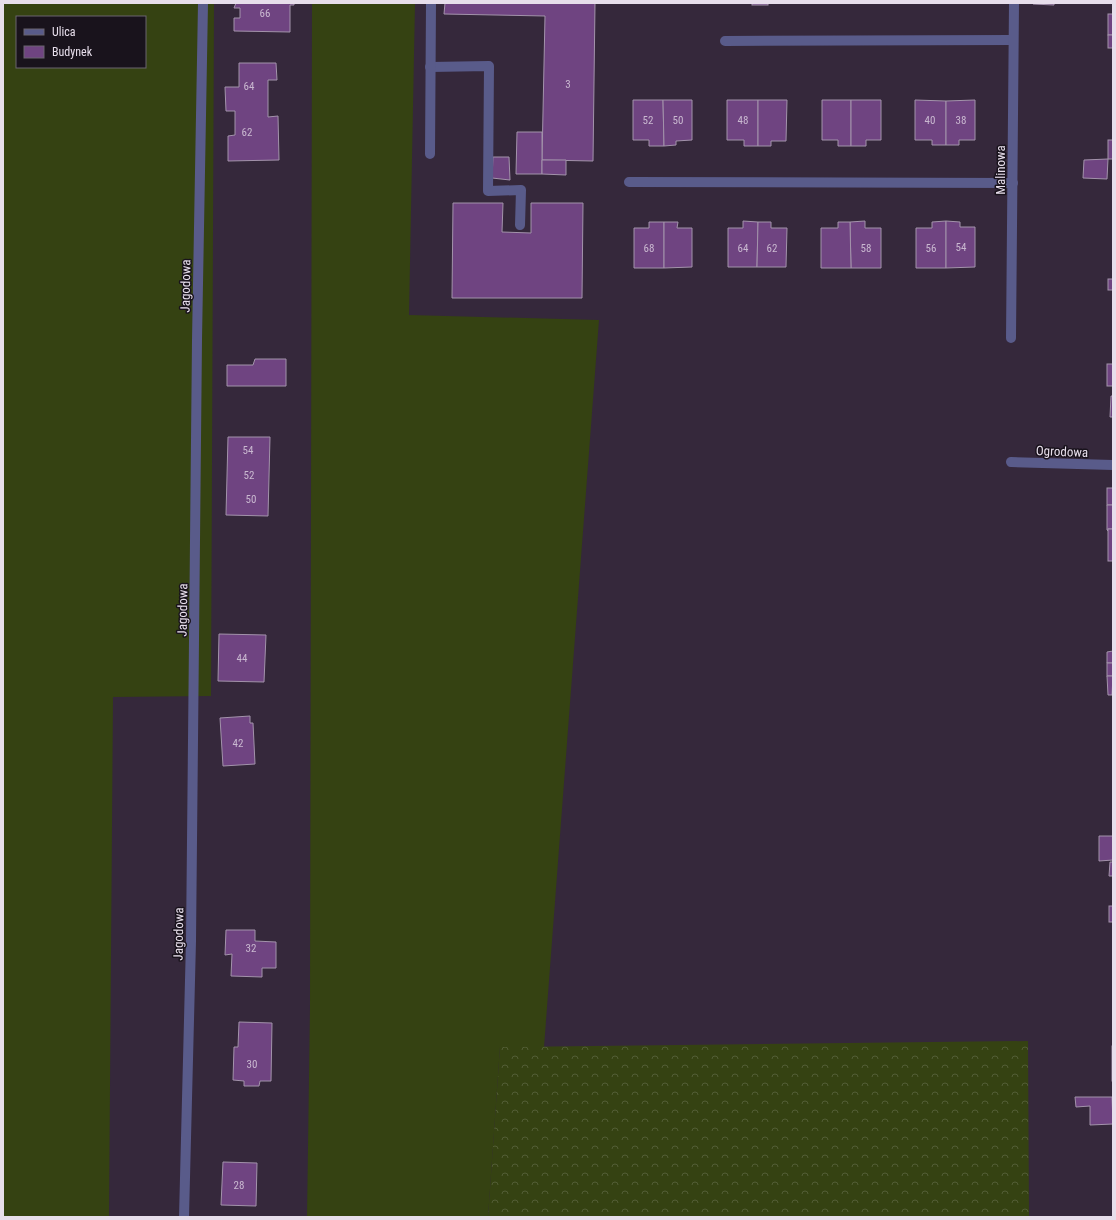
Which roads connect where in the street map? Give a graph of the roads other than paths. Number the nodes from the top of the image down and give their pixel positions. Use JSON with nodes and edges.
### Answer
{"nodes":[{"id":1,"x":203,"y":3,"type":"edge"},
{"id":2,"x":431,"y":3,"type":"edge"},
{"id":3,"x":1014,"y":3,"type":"edge"},
{"id":4,"x":1013,"y":40,"type":"junction"},
{"id":5,"x":725,"y":41,"type":"dead end"},
{"id":6,"x":430,"y":67,"type":"junction"},
{"id":7,"x":430,"y":154,"type":"dead end"},
{"id":8,"x":629,"y":182,"type":"dead end"},
{"id":9,"x":1013,"y":183,"type":"junction"},
{"id":10,"x":520,"y":225,"type":"dead end"},
{"id":11,"x":1011,"y":338,"type":"dead end"},
{"id":12,"x":1010,"y":462,"type":"dead end"},
{"id":13,"x":1113,"y":465,"type":"edge"},
{"id":14,"x":184,"y":1217,"type":"edge"}],
"edges":[{"from":1,"to":14,"type":"street","name":"Jagodowa"},
{"from":2,"to":6,"type":"street"},
{"from":3,"to":4,"type":"street","name":"Malinowa"},
{"from":4,"to":5,"type":"street"},
{"from":4,"to":9,"type":"street","name":"Malinowa"},
{"from":6,"to":7,"type":"street"},
{"from":6,"to":10,"type":"street"},
{"from":8,"to":9,"type":"street"},
{"from":9,"to":11,"type":"street","name":"Malinowa"},
{"from":12,"to":13,"type":"street","name":"Ogrodowa"}]}
